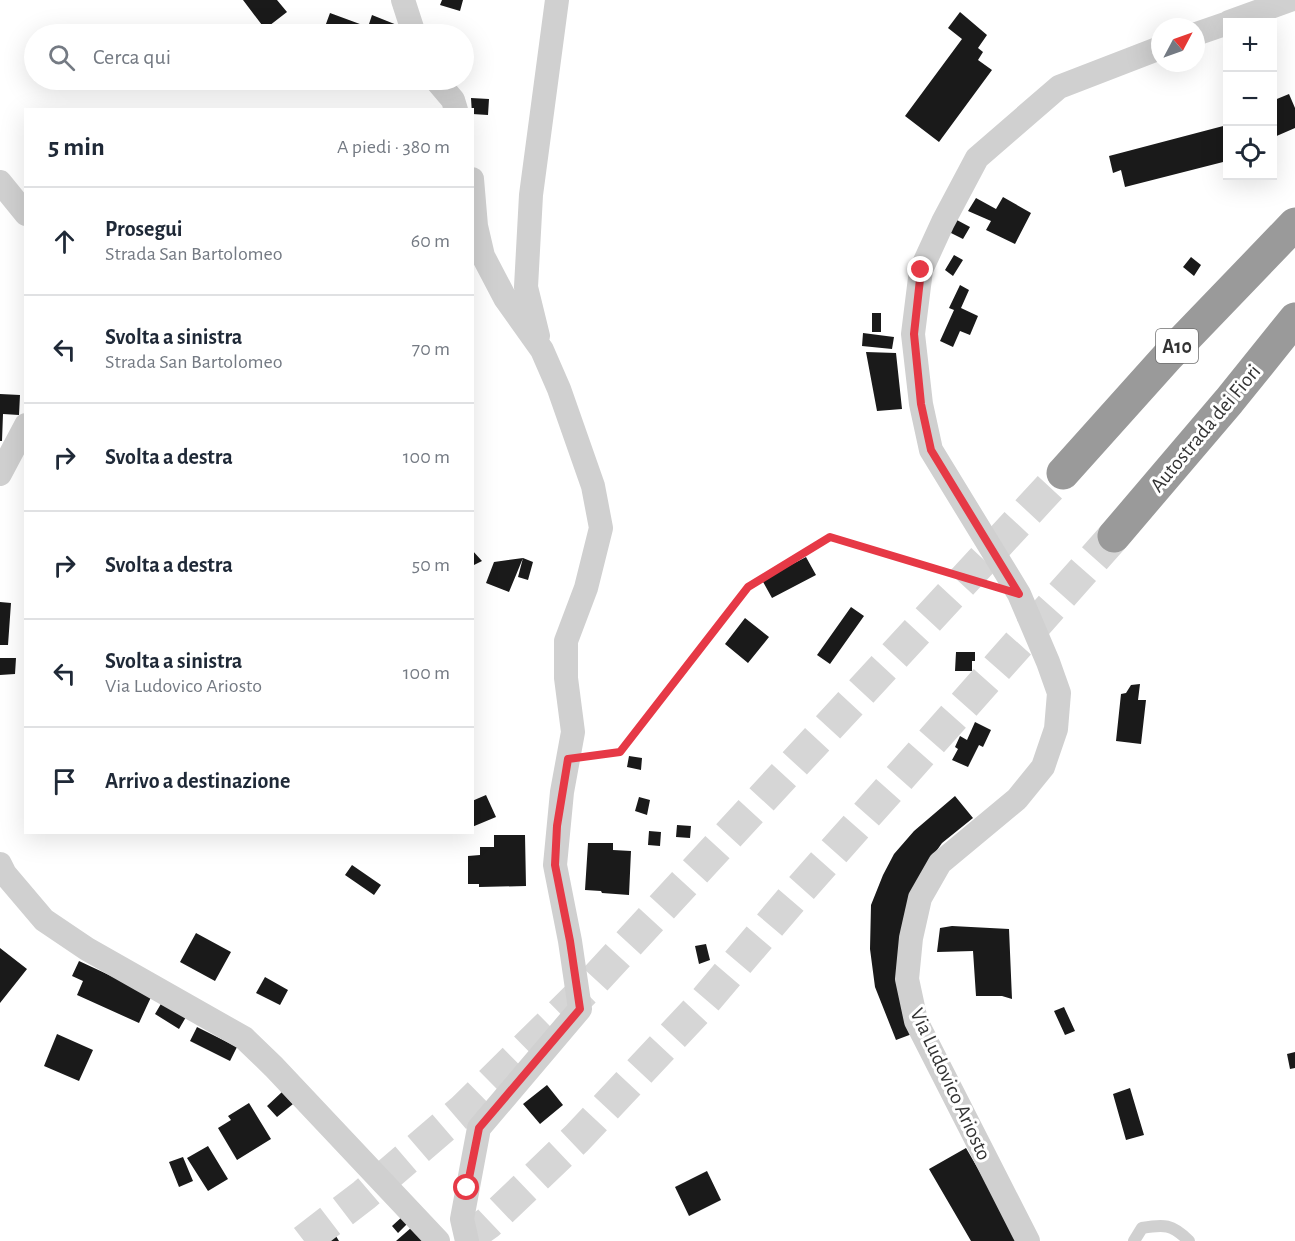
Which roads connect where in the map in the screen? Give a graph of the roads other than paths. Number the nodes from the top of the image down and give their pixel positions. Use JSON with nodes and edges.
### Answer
{"nodes":[{"id":1,"x":403,"y":0,"type":"edge"},
{"id":2,"x":557,"y":0,"type":"edge"},
{"id":3,"x":1290,"y":0,"type":"edge"},
{"id":4,"x":1241,"y":18,"type":"edge"},
{"id":5,"x":411,"y":24,"type":"edge"},
{"id":6,"x":1223,"y":25,"type":"edge"},
{"id":7,"x":1205,"y":31,"type":"edge"},
{"id":8,"x":1151,"y":51,"type":"edge"},
{"id":9,"x":444,"y":90,"type":"edge"},
{"id":10,"x":455,"y":108,"type":"edge"},
{"id":11,"x":0,"y":182,"type":"edge"},
{"id":12,"x":474,"y":202,"type":"edge"},
{"id":13,"x":24,"y":212,"type":"edge"},
{"id":14,"x":1295,"y":224,"type":"edge"},
{"id":15,"x":1295,"y":319,"type":"edge"},
{"id":16,"x":542,"y":350,"type":"junction"},
{"id":17,"x":24,"y":429,"type":"edge"},
{"id":18,"x":1063,"y":472,"type":"tunnel mouth"},
{"id":19,"x":0,"y":474,"type":"edge"},
{"id":20,"x":1114,"y":536,"type":"tunnel mouth"},
{"id":21,"x":0,"y":864,"type":"edge"},
{"id":22,"x":438,"y":1241,"type":"edge"},
{"id":23,"x":467,"y":1241,"type":"edge"},
{"id":24,"x":1028,"y":1241,"type":"edge"},
{"id":25,"x":1134,"y":1241,"type":"edge"},
{"id":26,"x":1189,"y":1241,"type":"edge"}],
"edges":[{"from":1,"to":5,"type":"street"},
{"from":2,"to":16,"type":"street"},
{"from":3,"to":4,"type":"street"},
{"from":6,"to":7,"type":"street"},
{"from":8,"to":24,"type":"street","name":"Via Ludovico Ariosto"},
{"from":9,"to":10,"type":"street"},
{"from":11,"to":13,"type":"street"},
{"from":12,"to":16,"type":"street"},
{"from":14,"to":18,"type":"highway","number":"A10"},
{"from":15,"to":20,"type":"highway","name":"Autostrada dei Fiori"},
{"from":16,"to":23,"type":"street"},
{"from":17,"to":19,"type":"street"},
{"from":21,"to":22,"type":"street"},
{"from":25,"to":26,"type":"lane"}]}
